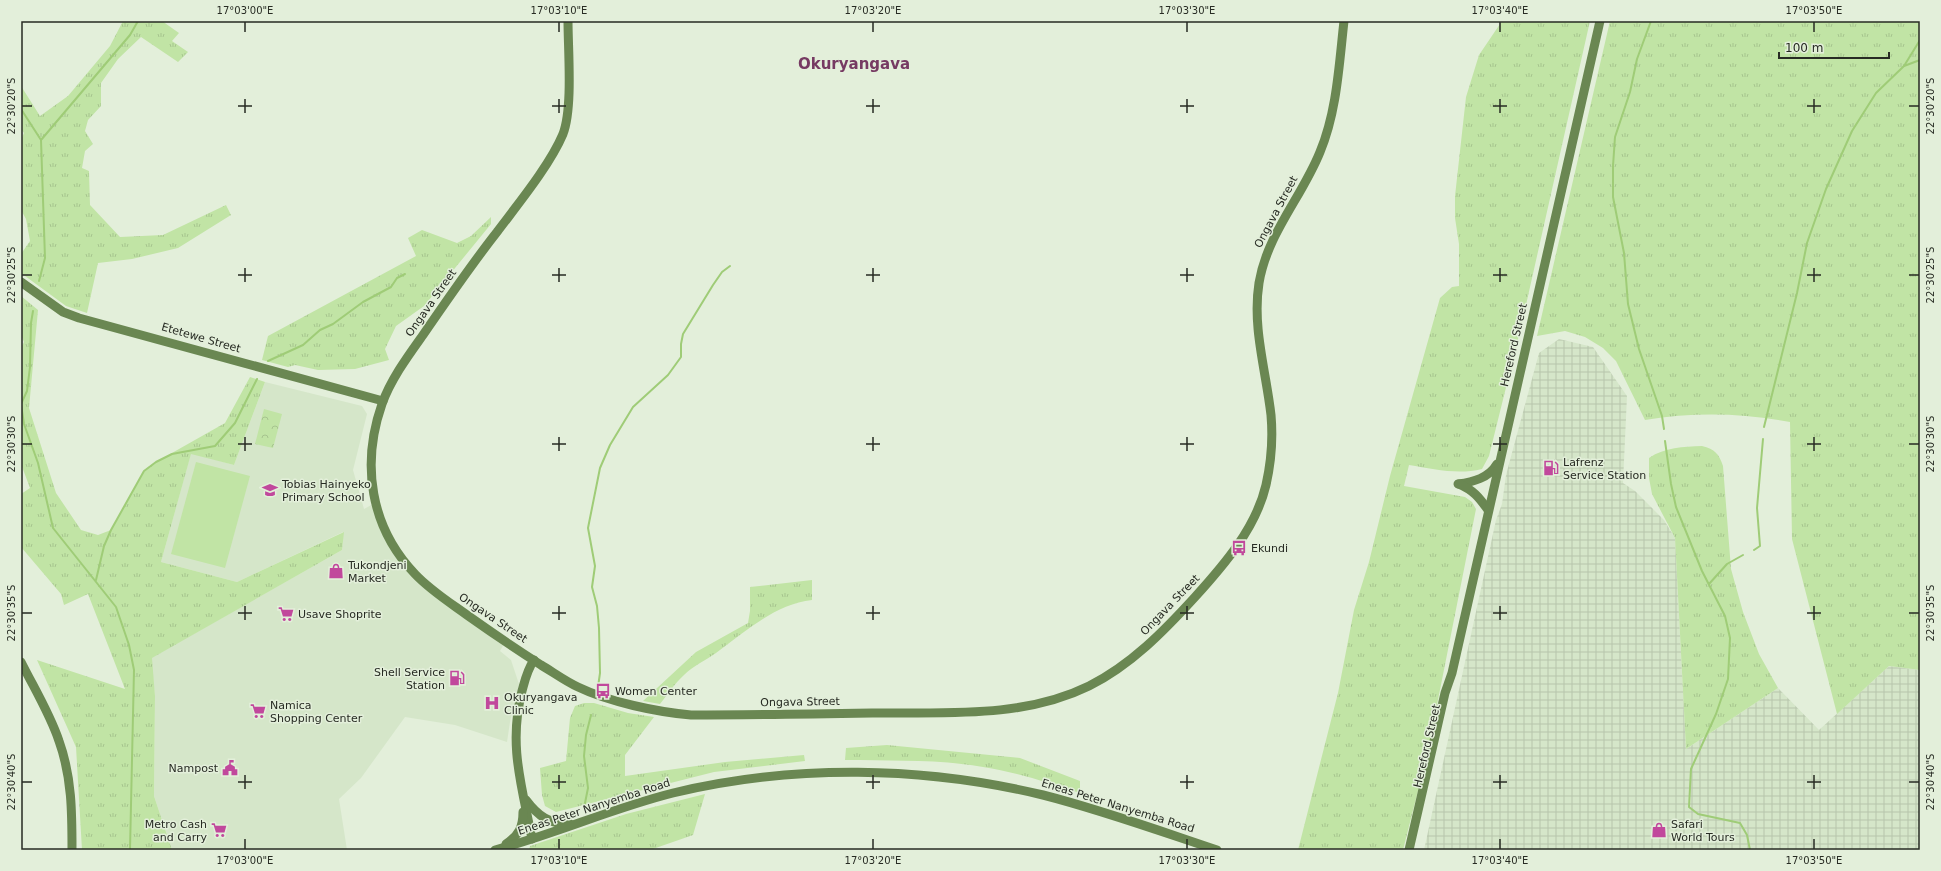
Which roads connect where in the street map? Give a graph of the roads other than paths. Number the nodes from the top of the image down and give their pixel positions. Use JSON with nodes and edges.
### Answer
{"nodes":[{"id":1,"x":568,"y":21,"type":"edge"},
{"id":2,"x":1344,"y":21,"type":"edge"},
{"id":3,"x":1600,"y":21,"type":"edge"},
{"id":4,"x":21,"y":282,"type":"edge"},
{"id":5,"x":383,"y":401,"type":"junction"},
{"id":6,"x":1503,"y":449,"type":"junction"},
{"id":7,"x":1488,"y":510,"type":"junction"},
{"id":8,"x":534,"y":660,"type":"junction"},
{"id":9,"x":21,"y":662,"type":"edge"},
{"id":10,"x":524,"y":797,"type":"junction"},
{"id":11,"x":578,"y":824,"type":"junction"},
{"id":12,"x":532,"y":839,"type":"junction"},
{"id":13,"x":72,"y":850,"type":"edge"},
{"id":14,"x":497,"y":850,"type":"edge"},
{"id":15,"x":1217,"y":850,"type":"edge"},
{"id":16,"x":1410,"y":850,"type":"edge"}],
"edges":[{"from":1,"to":5,"type":"street","name":"Ongava Street"},
{"from":2,"to":8,"type":"street","name":"Ongava Street"},
{"from":3,"to":6,"type":"street","name":"Hereford Street"},
{"from":4,"to":5,"type":"street","name":"Etetewe Street"},
{"from":5,"to":8,"type":"street","name":"Ongava Street"},
{"from":6,"to":7,"type":"street","name":"Hereford Street"},
{"from":6,"to":7,"type":"street"},
{"from":7,"to":16,"type":"street","name":"Hereford Street"},
{"from":8,"to":10,"type":"street"},
{"from":9,"to":13,"type":"street"},
{"from":10,"to":11,"type":"street"},
{"from":10,"to":12,"type":"street"},
{"from":10,"to":14,"type":"street"},
{"from":11,"to":12,"type":"street","name":"Eneas Peter Nanyemba Road"},
{"from":11,"to":15,"type":"street","name":"Eneas Peter Nanyemba Road"},
{"from":12,"to":14,"type":"street","name":"Eneas Peter Nanyemba Road"}]}
